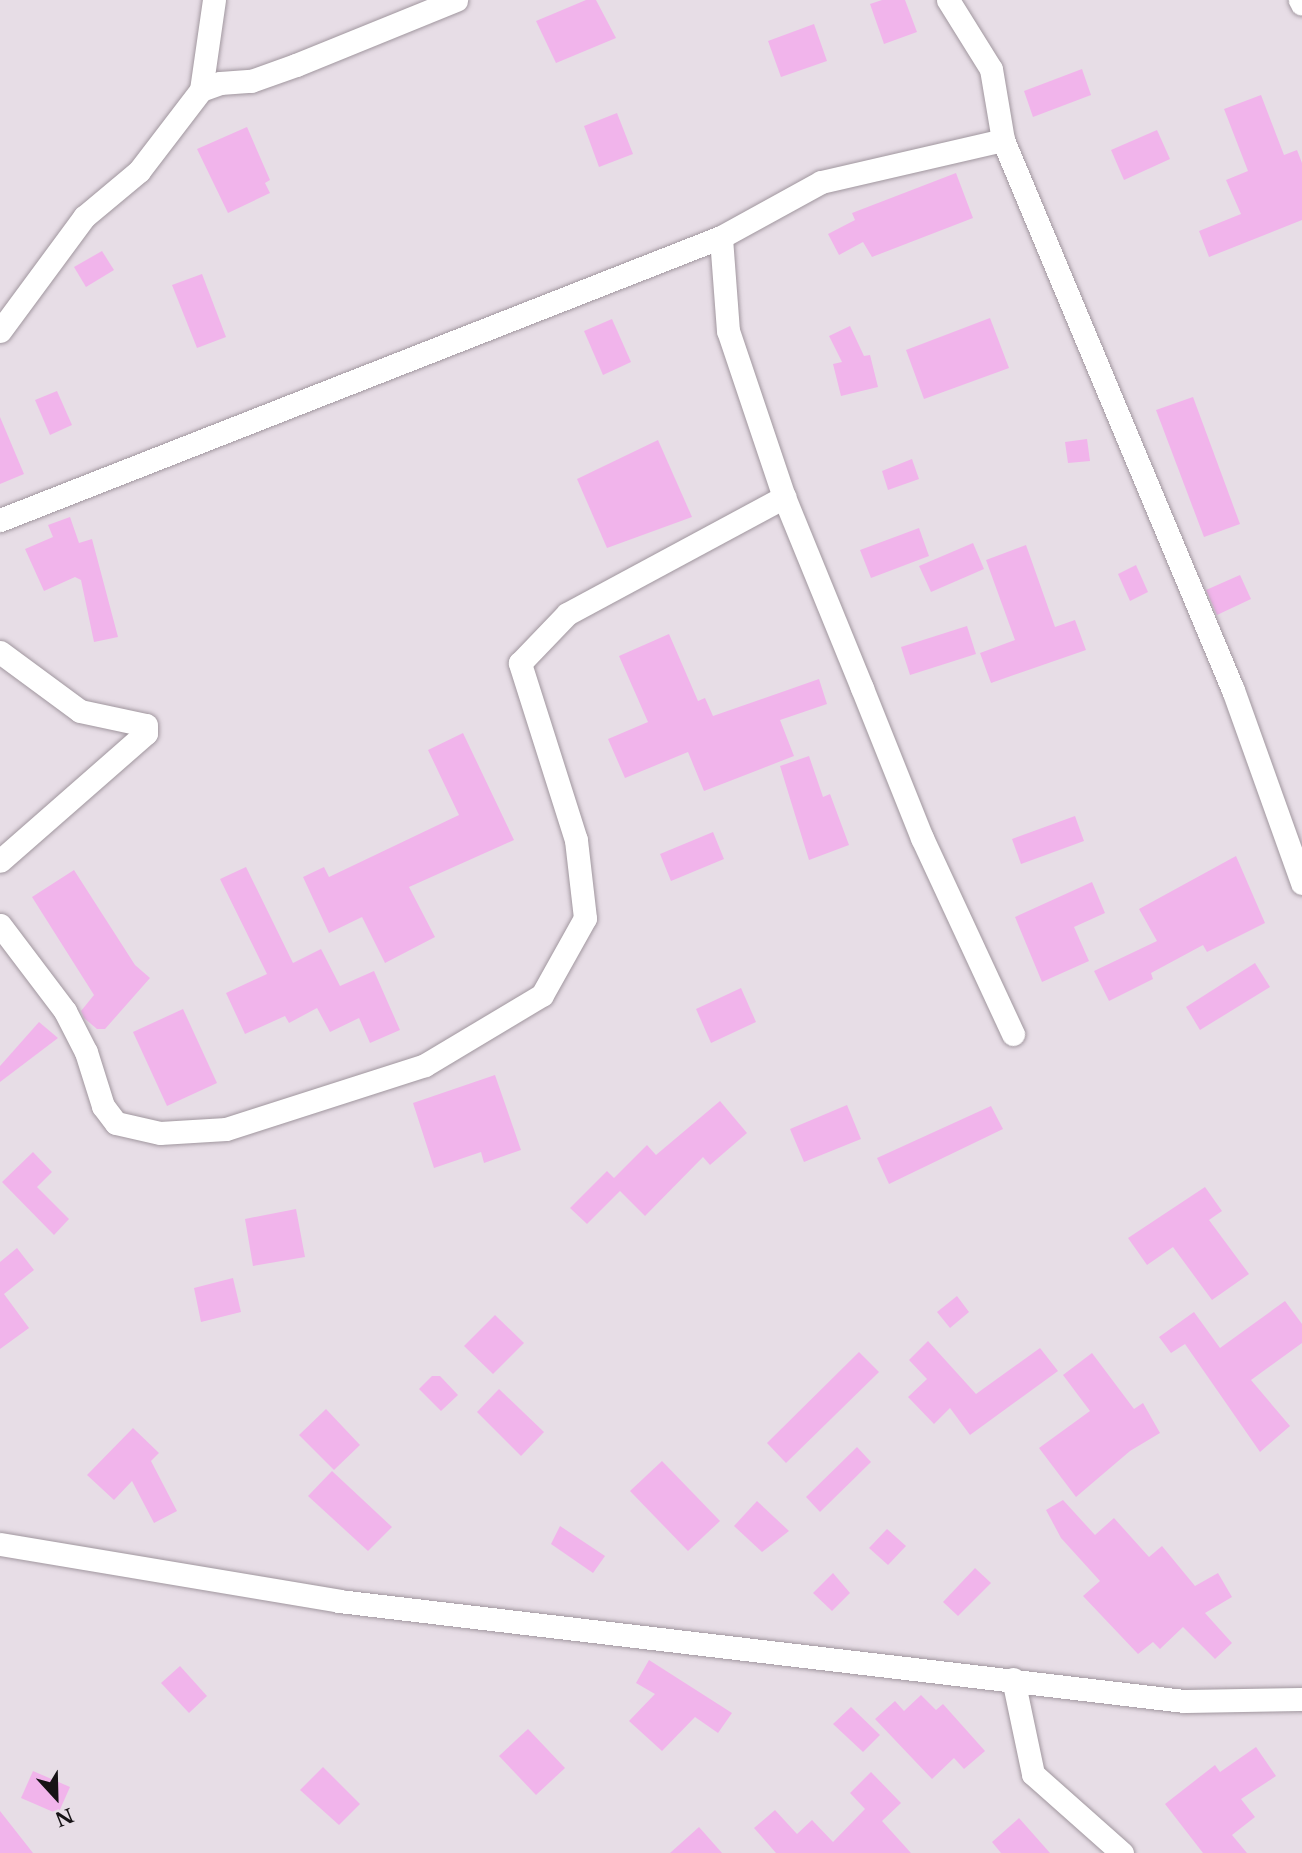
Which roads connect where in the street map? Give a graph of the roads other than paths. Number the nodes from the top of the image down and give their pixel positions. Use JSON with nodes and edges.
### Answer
{"nodes":[{"id":1,"x":214,"y":0,"type":"edge"},
{"id":2,"x":456,"y":0,"type":"edge"},
{"id":3,"x":948,"y":0,"type":"edge"},
{"id":4,"x":201,"y":90,"type":"junction"},
{"id":5,"x":1003,"y":140,"type":"junction"},
{"id":6,"x":720,"y":237,"type":"junction"},
{"id":7,"x":0,"y":331,"type":"edge"},
{"id":8,"x":785,"y":497,"type":"junction"},
{"id":9,"x":0,"y":520,"type":"edge"},
{"id":10,"x":0,"y":652,"type":"edge"},
{"id":11,"x":0,"y":862,"type":"edge"},
{"id":12,"x":1302,"y":883,"type":"edge"},
{"id":13,"x":0,"y":925,"type":"edge"},
{"id":14,"x":1013,"y":1034,"type":"dead end"},
{"id":15,"x":0,"y":1545,"type":"edge"},
{"id":16,"x":1013,"y":1679,"type":"junction"},
{"id":17,"x":1302,"y":1699,"type":"edge"},
{"id":18,"x":1122,"y":1853,"type":"edge"}],
"edges":[{"from":1,"to":4,"type":"street"},
{"from":2,"to":4,"type":"street"},
{"from":3,"to":5,"type":"street"},
{"from":4,"to":7,"type":"street"},
{"from":5,"to":6,"type":"street"},
{"from":5,"to":12,"type":"street"},
{"from":6,"to":8,"type":"street"},
{"from":6,"to":9,"type":"street"},
{"from":8,"to":13,"type":"street"},
{"from":8,"to":14,"type":"street"},
{"from":10,"to":11,"type":"street"},
{"from":15,"to":16,"type":"street"},
{"from":16,"to":17,"type":"street"},
{"from":16,"to":18,"type":"street"}]}
